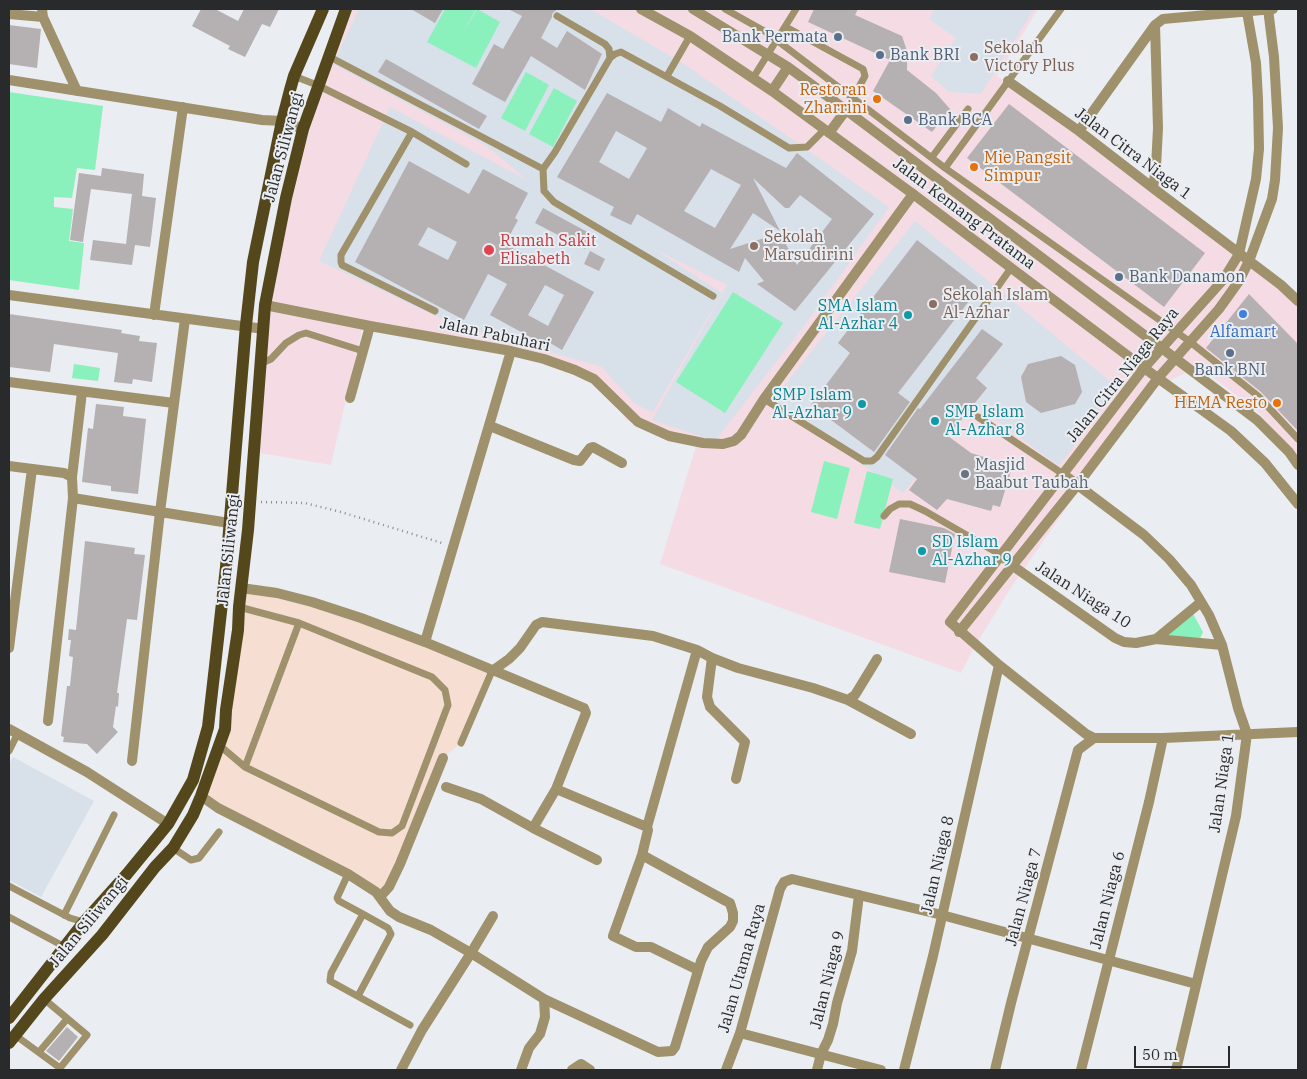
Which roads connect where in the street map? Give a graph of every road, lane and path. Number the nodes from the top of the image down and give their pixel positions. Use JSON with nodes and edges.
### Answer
{"nodes":[{"id":1,"x":323,"y":9,"type":"edge"},
{"id":2,"x":346,"y":9,"type":"edge"},
{"id":3,"x":641,"y":9,"type":"edge"},
{"id":4,"x":693,"y":9,"type":"edge"},
{"id":5,"x":725,"y":9,"type":"edge"},
{"id":6,"x":796,"y":9,"type":"edge"},
{"id":7,"x":1061,"y":9,"type":"edge"},
{"id":8,"x":1268,"y":9,"type":"edge"},
{"id":9,"x":1273,"y":9,"type":"edge"},
{"id":10,"x":1245,"y":10,"type":"edge"},
{"id":11,"x":43,"y":13,"type":"edge"},
{"id":12,"x":9,"y":14,"type":"edge"},
{"id":13,"x":557,"y":16,"type":"dead end"},
{"id":14,"x":1155,"y":25,"type":"junction"},
{"id":15,"x":786,"y":26,"type":"junction"},
{"id":16,"x":690,"y":36,"type":"junction"},
{"id":17,"x":778,"y":40,"type":"junction"},
{"id":18,"x":768,"y":54,"type":"junction"},
{"id":19,"x":328,"y":56,"type":"junction"},
{"id":20,"x":610,"y":58,"type":"junction"},
{"id":21,"x":788,"y":67,"type":"junction"},
{"id":22,"x":294,"y":76,"type":"junction"},
{"id":23,"x":667,"y":76,"type":"junction"},
{"id":24,"x":753,"y":78,"type":"junction"},
{"id":25,"x":9,"y":80,"type":"edge"},
{"id":26,"x":1008,"y":81,"type":"junction"},
{"id":27,"x":317,"y":85,"type":"junction"},
{"id":28,"x":77,"y":91,"type":"junction"},
{"id":29,"x":772,"y":91,"type":"junction"},
{"id":30,"x":854,"y":98,"type":"junction"},
{"id":31,"x":183,"y":107,"type":"junction"},
{"id":32,"x":846,"y":110,"type":"junction"},
{"id":33,"x":968,"y":110,"type":"dead end"},
{"id":34,"x":282,"y":121,"type":"junction"},
{"id":35,"x":303,"y":130,"type":"junction"},
{"id":36,"x":827,"y":131,"type":"junction"},
{"id":37,"x":1079,"y":131,"type":"junction"},
{"id":38,"x":412,"y":132,"type":"junction"},
{"id":39,"x":932,"y":157,"type":"junction"},
{"id":40,"x":466,"y":164,"type":"dead end"},
{"id":41,"x":945,"y":168,"type":"junction"},
{"id":42,"x":543,"y":169,"type":"junction"},
{"id":43,"x":1153,"y":188,"type":"junction"},
{"id":44,"x":913,"y":194,"type":"junction"},
{"id":45,"x":1239,"y":254,"type":"junction"},
{"id":46,"x":1249,"y":261,"type":"junction"},
{"id":47,"x":1011,"y":268,"type":"junction"},
{"id":48,"x":9,"y":295,"type":"edge"},
{"id":49,"x":713,"y":296,"type":"dead end"},
{"id":50,"x":1298,"y":301,"type":"edge"},
{"id":51,"x":265,"y":306,"type":"junction"},
{"id":52,"x":435,"y":311,"type":"dead end"},
{"id":53,"x":154,"y":315,"type":"junction"},
{"id":54,"x":185,"y":319,"type":"junction"},
{"id":55,"x":246,"y":325,"type":"junction"},
{"id":56,"x":370,"y":326,"type":"junction"},
{"id":57,"x":264,"y":329,"type":"junction"},
{"id":58,"x":1176,"y":332,"type":"junction"},
{"id":59,"x":1190,"y":341,"type":"junction"},
{"id":60,"x":1161,"y":348,"type":"junction"},
{"id":61,"x":363,"y":351,"type":"junction"},
{"id":62,"x":512,"y":351,"type":"junction"},
{"id":63,"x":1175,"y":358,"type":"junction"},
{"id":64,"x":262,"y":363,"type":"junction"},
{"id":65,"x":1144,"y":368,"type":"junction"},
{"id":66,"x":1158,"y":378,"type":"junction"},
{"id":67,"x":9,"y":383,"type":"edge"},
{"id":68,"x":82,"y":392,"type":"junction"},
{"id":69,"x":1258,"y":396,"type":"junction"},
{"id":70,"x":350,"y":398,"type":"dead end"},
{"id":71,"x":764,"y":399,"type":"junction"},
{"id":72,"x":174,"y":403,"type":"junction"},
{"id":73,"x":1248,"y":413,"type":"junction"},
{"id":74,"x":978,"y":416,"type":"dead end"},
{"id":75,"x":490,"y":426,"type":"junction"},
{"id":76,"x":1298,"y":439,"type":"edge"},
{"id":77,"x":622,"y":463,"type":"dead end"},
{"id":78,"x":1298,"y":465,"type":"edge"},
{"id":79,"x":9,"y":466,"type":"edge"},
{"id":80,"x":32,"y":469,"type":"junction"},
{"id":81,"x":1063,"y":474,"type":"junction"},
{"id":82,"x":72,"y":477,"type":"junction"},
{"id":83,"x":1078,"y":484,"type":"junction"},
{"id":84,"x":72,"y":498,"type":"junction"},
{"id":85,"x":250,"y":502,"type":"junction"},
{"id":86,"x":1298,"y":504,"type":"edge"},
{"id":87,"x":160,"y":512,"type":"junction"},
{"id":88,"x":884,"y":516,"type":"dead end"},
{"id":89,"x":229,"y":523,"type":"junction"},
{"id":90,"x":454,"y":544,"type":"junction"},
{"id":91,"x":1001,"y":555,"type":"junction"},
{"id":92,"x":1013,"y":566,"type":"junction"},
{"id":93,"x":241,"y":588,"type":"junction"},
{"id":94,"x":1201,"y":602,"type":"junction"},
{"id":95,"x":239,"y":608,"type":"junction"},
{"id":96,"x":299,"y":623,"type":"junction"},
{"id":97,"x":959,"y":632,"type":"junction"},
{"id":98,"x":1156,"y":639,"type":"junction"},
{"id":99,"x":425,"y":642,"type":"junction"},
{"id":100,"x":1222,"y":645,"type":"junction"},
{"id":101,"x":9,"y":648,"type":"edge"},
{"id":102,"x":697,"y":650,"type":"junction"},
{"id":103,"x":712,"y":658,"type":"junction"},
{"id":104,"x":877,"y":659,"type":"dead end"},
{"id":105,"x":999,"y":665,"type":"junction"},
{"id":106,"x":492,"y":671,"type":"junction"},
{"id":107,"x":848,"y":700,"type":"junction"},
{"id":108,"x":48,"y":721,"type":"dead end"},
{"id":109,"x":13,"y":731,"type":"edge"},
{"id":110,"x":1298,"y":732,"type":"edge"},
{"id":111,"x":911,"y":734,"type":"dead end"},
{"id":112,"x":1247,"y":734,"type":"junction"},
{"id":113,"x":1094,"y":738,"type":"junction"},
{"id":114,"x":1163,"y":738,"type":"junction"},
{"id":115,"x":461,"y":743,"type":"dead end"},
{"id":116,"x":220,"y":744,"type":"junction"},
{"id":117,"x":9,"y":751,"type":"edge"},
{"id":118,"x":444,"y":758,"type":"dead end"},
{"id":119,"x":132,"y":761,"type":"dead end"},
{"id":120,"x":245,"y":767,"type":"junction"},
{"id":121,"x":736,"y":779,"type":"dead end"},
{"id":122,"x":446,"y":787,"type":"dead end"},
{"id":123,"x":556,"y":789,"type":"junction"},
{"id":124,"x":201,"y":796,"type":"junction"},
{"id":125,"x":114,"y":815,"type":"dead end"},
{"id":126,"x":168,"y":824,"type":"junction"},
{"id":127,"x":533,"y":828,"type":"junction"},
{"id":128,"x":647,"y":828,"type":"junction"},
{"id":129,"x":219,"y":832,"type":"dead end"},
{"id":130,"x":173,"y":848,"type":"junction"},
{"id":131,"x":642,"y":855,"type":"junction"},
{"id":132,"x":598,"y":860,"type":"dead end"},
{"id":133,"x":348,"y":874,"type":"junction"},
{"id":134,"x":9,"y":886,"type":"edge"},
{"id":135,"x":859,"y":895,"type":"junction"},
{"id":136,"x":380,"y":897,"type":"junction"},
{"id":137,"x":363,"y":914,"type":"junction"},
{"id":138,"x":64,"y":915,"type":"junction"},
{"id":139,"x":942,"y":915,"type":"junction"},
{"id":140,"x":493,"y":916,"type":"dead end"},
{"id":141,"x":9,"y":917,"type":"edge"},
{"id":142,"x":84,"y":922,"type":"junction"},
{"id":143,"x":1028,"y":938,"type":"junction"},
{"id":144,"x":65,"y":947,"type":"junction"},
{"id":145,"x":472,"y":953,"type":"junction"},
{"id":146,"x":1109,"y":960,"type":"junction"},
{"id":147,"x":698,"y":970,"type":"junction"},
{"id":148,"x":1196,"y":984,"type":"junction"},
{"id":149,"x":33,"y":988,"type":"junction"},
{"id":150,"x":358,"y":996,"type":"junction"},
{"id":151,"x":44,"y":999,"type":"junction"},
{"id":152,"x":544,"y":999,"type":"junction"},
{"id":153,"x":9,"y":1018,"type":"edge"},
{"id":154,"x":67,"y":1019,"type":"junction"},
{"id":155,"x":410,"y":1024,"type":"dead end"},
{"id":156,"x":740,"y":1033,"type":"junction"},
{"id":157,"x":11,"y":1036,"type":"edge"},
{"id":158,"x":39,"y":1052,"type":"junction"},
{"id":159,"x":821,"y":1054,"type":"junction"},
{"id":160,"x":401,"y":1070,"type":"edge"},
{"id":161,"x":521,"y":1070,"type":"edge"},
{"id":162,"x":572,"y":1070,"type":"edge"},
{"id":163,"x":590,"y":1070,"type":"edge"},
{"id":164,"x":726,"y":1070,"type":"edge"},
{"id":165,"x":817,"y":1070,"type":"edge"},
{"id":166,"x":881,"y":1070,"type":"edge"},
{"id":167,"x":904,"y":1070,"type":"edge"},
{"id":168,"x":995,"y":1070,"type":"edge"},
{"id":169,"x":1081,"y":1070,"type":"edge"},
{"id":170,"x":1176,"y":1070,"type":"edge"}],
"edges":[{"from":1,"to":22,"type":"main road","name":"Jalan Siliwangi"},
{"from":2,"to":19,"type":"main road","name":"Jalan Siliwangi"},
{"from":3,"to":16,"type":"street","name":"Jalan Kemang Pratama"},
{"from":4,"to":18,"type":"street","name":"Jalan Kemang Pratama"},
{"from":5,"to":17,"type":"lane"},
{"from":6,"to":15,"type":"lane"},
{"from":7,"to":26,"type":"lane"},
{"from":8,"to":9,"type":"street"},
{"from":8,"to":10,"type":"street"},
{"from":8,"to":46,"type":"street","name":"Jalan Citra Niaga Raya"},
{"from":10,"to":14,"type":"street"},
{"from":10,"to":45,"type":"street","name":"Jalan Citra Niaga Raya"},
{"from":11,"to":12,"type":"street"},
{"from":11,"to":28,"type":"street"},
{"from":13,"to":20,"type":"lane"},
{"from":14,"to":37,"type":"street"},
{"from":14,"to":43,"type":"street"},
{"from":15,"to":17,"type":"lane"},
{"from":15,"to":30,"type":"lane"},
{"from":16,"to":23,"type":"lane"},
{"from":16,"to":24,"type":"street","name":"Jalan Kemang Pratama"},
{"from":17,"to":18,"type":"lane"},
{"from":17,"to":30,"type":"lane"},
{"from":18,"to":21,"type":"street","name":"Jalan Kemang Pratama"},
{"from":18,"to":24,"type":"lane"},
{"from":19,"to":27,"type":"main road","name":"Jalan Siliwangi"},
{"from":19,"to":42,"type":"lane"},
{"from":20,"to":23,"type":"lane"},
{"from":20,"to":42,"type":"lane"},
{"from":21,"to":29,"type":"street"},
{"from":21,"to":32,"type":"street","name":"Jalan Kemang Pratama"},
{"from":22,"to":27,"type":"lane"},
{"from":22,"to":34,"type":"main road","name":"Jalan Siliwangi"},
{"from":23,"to":36,"type":"lane"},
{"from":24,"to":29,"type":"street","name":"Jalan Kemang Pratama"},
{"from":25,"to":28,"type":"street"},
{"from":26,"to":37,"type":"street","name":"Jalan Citra Niaga 1"},
{"from":26,"to":41,"type":"lane"},
{"from":27,"to":35,"type":"main road","name":"Jalan Siliwangi"},
{"from":27,"to":38,"type":"lane"},
{"from":28,"to":31,"type":"street"},
{"from":29,"to":36,"type":"street","name":"Jalan Kemang Pratama"},
{"from":30,"to":39,"type":"lane"},
{"from":31,"to":34,"type":"street"},
{"from":31,"to":53,"type":"street"},
{"from":32,"to":36,"type":"street"},
{"from":32,"to":60,"type":"street","name":"Jalan Kemang Pratama"},
{"from":33,"to":39,"type":"lane"},
{"from":34,"to":35,"type":"street"},
{"from":34,"to":55,"type":"main road","name":"Jalan Siliwangi"},
{"from":35,"to":51,"type":"main road","name":"Jalan Siliwangi"},
{"from":36,"to":44,"type":"street","name":"Jalan Kemang Pratama"},
{"from":37,"to":43,"type":"street","name":"Jalan Citra Niaga 1"},
{"from":38,"to":40,"type":"lane"},
{"from":38,"to":52,"type":"lane"},
{"from":39,"to":41,"type":"lane"},
{"from":41,"to":58,"type":"lane"},
{"from":42,"to":49,"type":"lane"},
{"from":43,"to":45,"type":"street","name":"Jalan Citra Niaga 1"},
{"from":44,"to":47,"type":"street","name":"Jalan Kemang Pratama"},
{"from":44,"to":71,"type":"street"},
{"from":45,"to":46,"type":"street","name":"Jalan Citra Niaga 1"},
{"from":45,"to":58,"type":"street","name":"Jalan Citra Niaga Raya"},
{"from":46,"to":50,"type":"street","name":"Jalan Citra Niaga 1"},
{"from":46,"to":59,"type":"street","name":"Jalan Citra Niaga Raya"},
{"from":47,"to":65,"type":"street","name":"Jalan Kemang Pratama"},
{"from":47,"to":71,"type":"lane"},
{"from":48,"to":53,"type":"street"},
{"from":51,"to":56,"type":"street","name":"Jalan Pabuhari"},
{"from":51,"to":57,"type":"main road","name":"Jalan Siliwangi"},
{"from":53,"to":54,"type":"street"},
{"from":54,"to":55,"type":"street"},
{"from":54,"to":72,"type":"street"},
{"from":55,"to":57,"type":"street"},
{"from":55,"to":89,"type":"main road","name":"Jalan Siliwangi"},
{"from":56,"to":61,"type":"street"},
{"from":56,"to":62,"type":"street","name":"Jalan Pabuhari"},
{"from":57,"to":64,"type":"main road","name":"Jalan Siliwangi"},
{"from":58,"to":59,"type":"lane"},
{"from":58,"to":60,"type":"street","name":"Jalan Citra Niaga Raya"},
{"from":59,"to":63,"type":"street","name":"Jalan Citra Niaga Raya"},
{"from":59,"to":69,"type":"lane"},
{"from":60,"to":63,"type":"street","name":"Jalan Kemang Pratama"},
{"from":60,"to":65,"type":"street","name":"Jalan Citra Niaga Raya"},
{"from":61,"to":64,"type":"lane"},
{"from":61,"to":70,"type":"street"},
{"from":62,"to":71,"type":"street","name":"Jalan Pabuhari"},
{"from":62,"to":75,"type":"street"},
{"from":63,"to":66,"type":"street","name":"Jalan Citra Niaga Raya"},
{"from":63,"to":73,"type":"street","name":"Jalan Kemang Pratama"},
{"from":64,"to":85,"type":"main road","name":"Jalan Siliwangi"},
{"from":65,"to":66,"type":"street","name":"Jalan Kemang Pratama"},
{"from":65,"to":81,"type":"street","name":"Jalan Citra Niaga Raya"},
{"from":66,"to":83,"type":"street","name":"Jalan Citra Niaga Raya"},
{"from":66,"to":86,"type":"street","name":"Jalan Kemang Pratama"},
{"from":67,"to":68,"type":"street"},
{"from":68,"to":72,"type":"street"},
{"from":68,"to":82,"type":"street"},
{"from":69,"to":73,"type":"lane"},
{"from":69,"to":76,"type":"lane"},
{"from":72,"to":87,"type":"street"},
{"from":73,"to":78,"type":"street","name":"Jalan Kemang Pratama"},
{"from":74,"to":81,"type":"lane"},
{"from":75,"to":77,"type":"street"},
{"from":75,"to":90,"type":"street"},
{"from":79,"to":80,"type":"street"},
{"from":80,"to":82,"type":"street"},
{"from":80,"to":101,"type":"street"},
{"from":81,"to":83,"type":"street","name":"Jalan Niaga 1"},
{"from":81,"to":91,"type":"street","name":"Jalan Citra Niaga Raya"},
{"from":82,"to":84,"type":"street"},
{"from":83,"to":92,"type":"street","name":"Jalan Citra Niaga Raya"},
{"from":83,"to":94,"type":"street","name":"Jalan Niaga 1"},
{"from":84,"to":87,"type":"street"},
{"from":84,"to":108,"type":"street"},
{"from":85,"to":90,"type":"path"},
{"from":85,"to":93,"type":"main road","name":"Jalan Siliwangi"},
{"from":87,"to":89,"type":"street"},
{"from":87,"to":119,"type":"street"},
{"from":88,"to":91,"type":"lane"},
{"from":89,"to":126,"type":"main road","name":"Jalan Siliwangi"},
{"from":90,"to":99,"type":"street"},
{"from":91,"to":92,"type":"street","name":"Jalan Niaga 10"},
{"from":91,"to":97,"type":"street","name":"Jalan Citra Niaga Raya"},
{"from":92,"to":97,"type":"street","name":"Jalan Citra Niaga Raya"},
{"from":92,"to":98,"type":"street","name":"Jalan Niaga 10"},
{"from":93,"to":95,"type":"main road","name":"Jalan Siliwangi"},
{"from":93,"to":99,"type":"street"},
{"from":94,"to":98,"type":"street"},
{"from":94,"to":100,"type":"street","name":"Jalan Niaga 1"},
{"from":95,"to":96,"type":"lane"},
{"from":95,"to":116,"type":"main road","name":"Jalan Siliwangi"},
{"from":96,"to":120,"type":"lane"},
{"from":96,"to":120,"type":"lane"},
{"from":97,"to":105,"type":"street"},
{"from":98,"to":100,"type":"street","name":"Jalan Niaga 10"},
{"from":99,"to":106,"type":"street"},
{"from":100,"to":112,"type":"street","name":"Jalan Niaga 1"},
{"from":102,"to":103,"type":"street"},
{"from":102,"to":106,"type":"street"},
{"from":102,"to":128,"type":"street"},
{"from":103,"to":107,"type":"street"},
{"from":103,"to":121,"type":"street"},
{"from":104,"to":107,"type":"street"},
{"from":105,"to":113,"type":"street"},
{"from":105,"to":139,"type":"street","name":"Jalan Niaga 8"},
{"from":106,"to":115,"type":"lane"},
{"from":106,"to":123,"type":"street"},
{"from":107,"to":111,"type":"street"},
{"from":109,"to":117,"type":"lane"},
{"from":109,"to":126,"type":"street"},
{"from":110,"to":112,"type":"street"},
{"from":112,"to":114,"type":"street"},
{"from":112,"to":148,"type":"street","name":"Jalan Niaga 1"},
{"from":113,"to":114,"type":"street"},
{"from":113,"to":143,"type":"street","name":"Jalan Niaga 7"},
{"from":114,"to":146,"type":"street","name":"Jalan Niaga 6"},
{"from":116,"to":120,"type":"lane"},
{"from":116,"to":124,"type":"main road","name":"Jalan Siliwangi"},
{"from":118,"to":136,"type":"street"},
{"from":122,"to":127,"type":"street"},
{"from":123,"to":127,"type":"street"},
{"from":123,"to":128,"type":"street"},
{"from":124,"to":130,"type":"main road","name":"Jalan Siliwangi"},
{"from":124,"to":133,"type":"street"},
{"from":125,"to":138,"type":"lane"},
{"from":126,"to":142,"type":"main road","name":"Jalan Siliwangi"},
{"from":127,"to":132,"type":"street"},
{"from":128,"to":131,"type":"street"},
{"from":129,"to":130,"type":"lane"},
{"from":130,"to":151,"type":"main road","name":"Jalan Siliwangi"},
{"from":131,"to":147,"type":"street"},
{"from":131,"to":147,"type":"street"},
{"from":133,"to":136,"type":"street"},
{"from":133,"to":137,"type":"lane"},
{"from":134,"to":138,"type":"lane"},
{"from":135,"to":139,"type":"street"},
{"from":135,"to":156,"type":"street","name":"Jalan Utama Raya"},
{"from":135,"to":159,"type":"street","name":"Jalan Niaga 9"},
{"from":136,"to":145,"type":"street"},
{"from":137,"to":150,"type":"lane"},
{"from":137,"to":150,"type":"lane"},
{"from":138,"to":142,"type":"lane"},
{"from":139,"to":143,"type":"street"},
{"from":139,"to":167,"type":"street","name":"Jalan Niaga 8"},
{"from":140,"to":145,"type":"street"},
{"from":141,"to":144,"type":"lane"},
{"from":142,"to":144,"type":"main road","name":"Jalan Siliwangi"},
{"from":143,"to":146,"type":"street"},
{"from":143,"to":168,"type":"street","name":"Jalan Niaga 7"},
{"from":144,"to":149,"type":"main road","name":"Jalan Siliwangi"},
{"from":145,"to":152,"type":"street"},
{"from":145,"to":160,"type":"street"},
{"from":146,"to":148,"type":"street"},
{"from":146,"to":169,"type":"street","name":"Jalan Niaga 6"},
{"from":147,"to":152,"type":"street"},
{"from":148,"to":170,"type":"street","name":"Jalan Niaga 1"},
{"from":149,"to":151,"type":"main road"},
{"from":149,"to":153,"type":"main road","name":"Jalan Siliwangi"},
{"from":150,"to":155,"type":"lane"},
{"from":151,"to":154,"type":"lane"},
{"from":151,"to":157,"type":"main road","name":"Jalan Siliwangi"},
{"from":152,"to":161,"type":"street"},
{"from":154,"to":158,"type":"lane"},
{"from":154,"to":158,"type":"lane"},
{"from":156,"to":159,"type":"street"},
{"from":156,"to":164,"type":"street","name":"Jalan Utama Raya"},
{"from":157,"to":158,"type":"lane"},
{"from":159,"to":165,"type":"street","name":"Jalan Niaga 9"},
{"from":159,"to":166,"type":"street"},
{"from":162,"to":163,"type":"street"}]}
